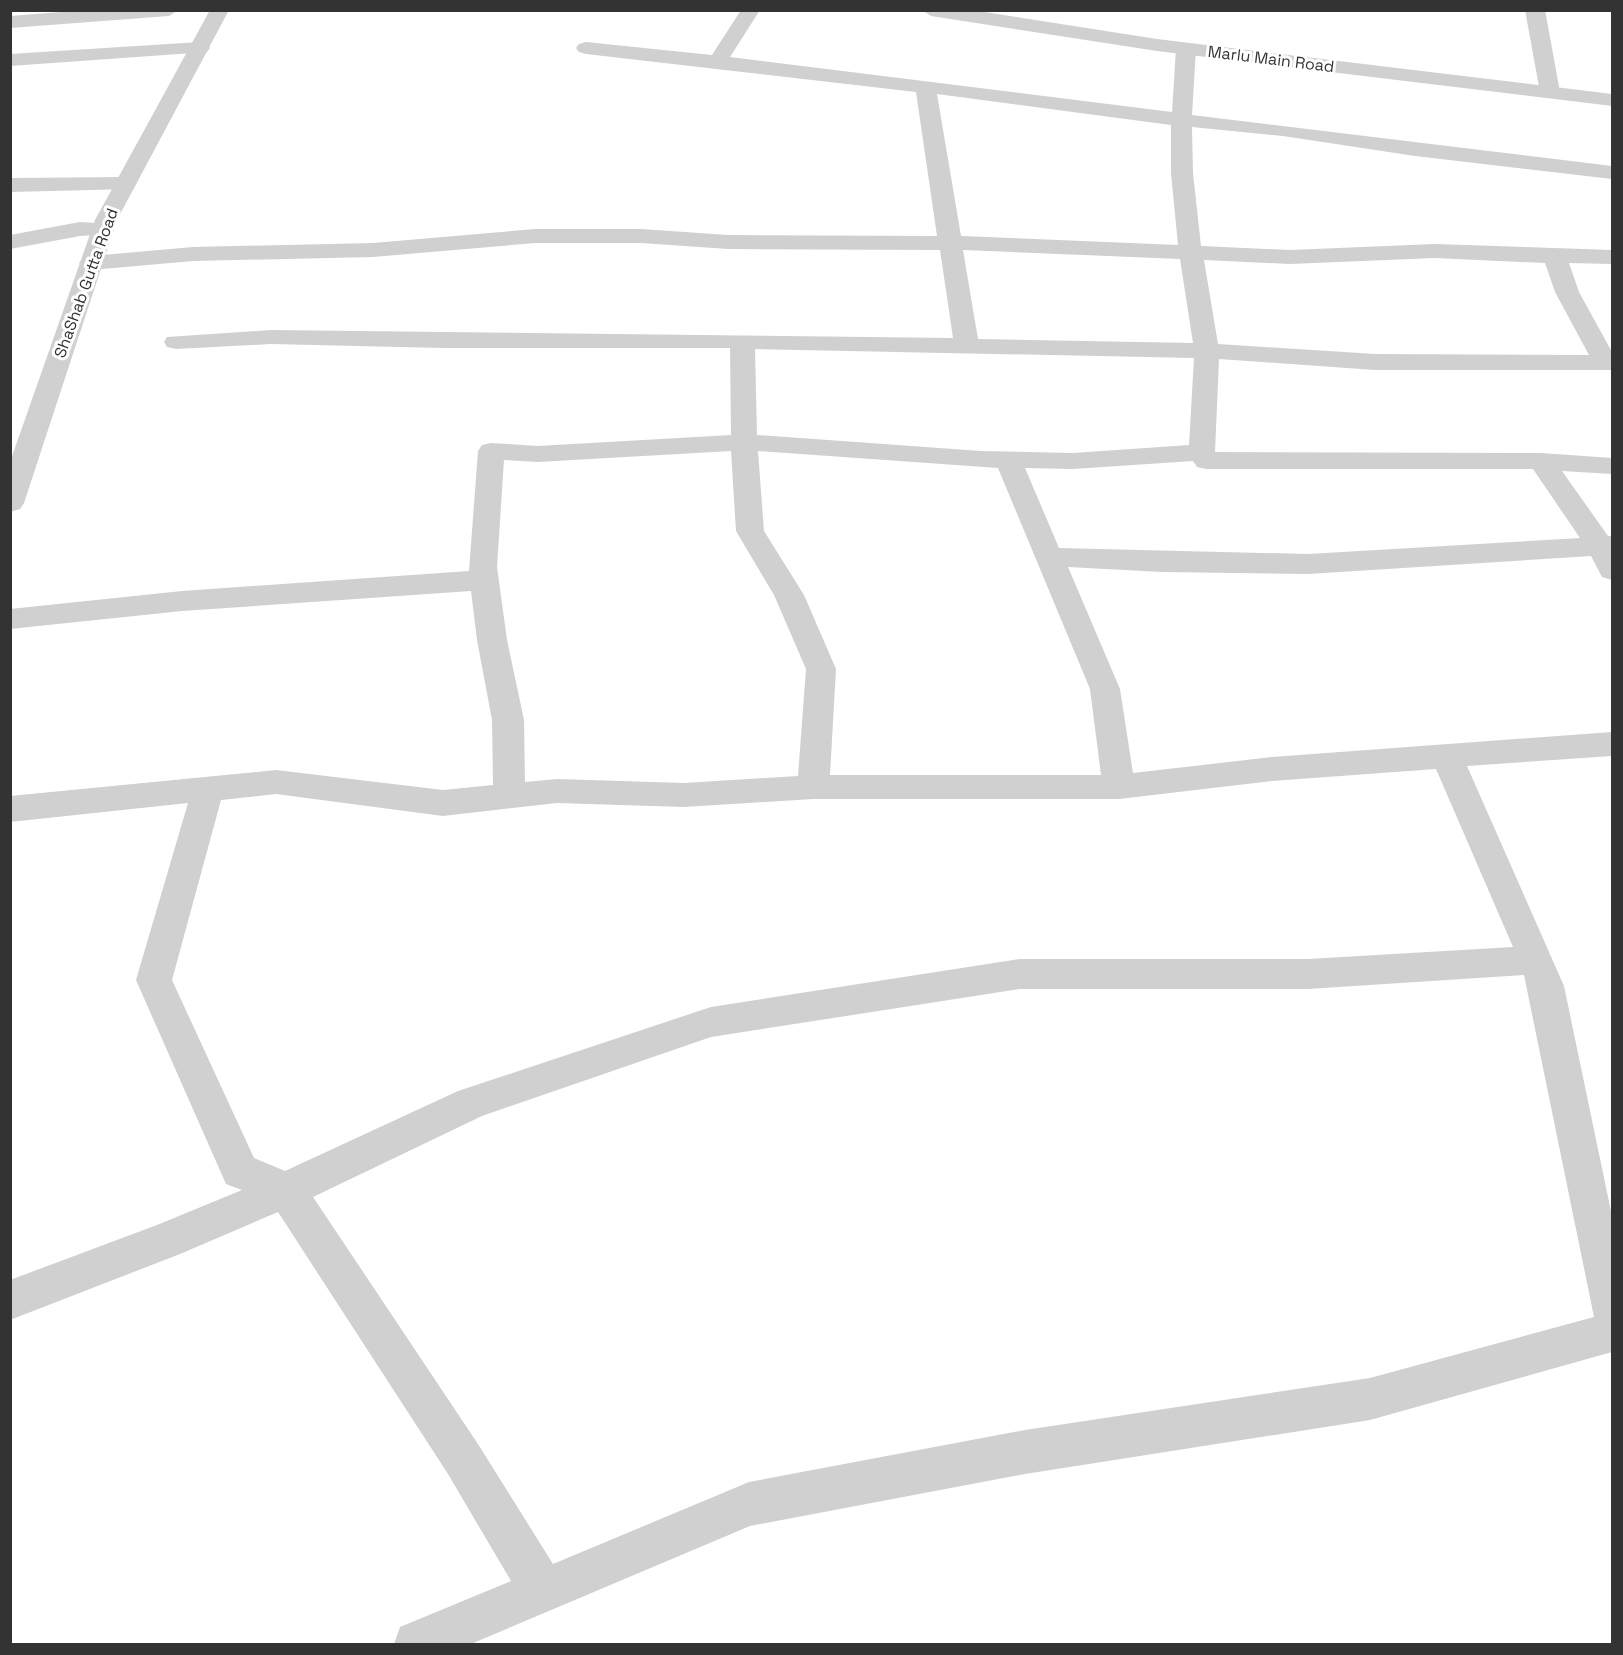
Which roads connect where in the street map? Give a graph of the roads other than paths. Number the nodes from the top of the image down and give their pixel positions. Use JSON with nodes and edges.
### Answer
{"nodes":[{"id":1,"x":169,"y":10,"type":"edge"},
{"id":2,"x":220,"y":10,"type":"edge"},
{"id":3,"x":751,"y":10,"type":"edge"},
{"id":4,"x":931,"y":10,"type":"edge"},
{"id":5,"x":1534,"y":10,"type":"edge"},
{"id":6,"x":10,"y":22,"type":"edge"},
{"id":7,"x":200,"y":48,"type":"junction"},
{"id":8,"x":586,"y":48,"type":"dead end"},
{"id":9,"x":1186,"y":49,"type":"junction"},
{"id":10,"x":10,"y":60,"type":"edge"},
{"id":11,"x":717,"y":62,"type":"junction"},
{"id":12,"x":926,"y":87,"type":"junction"},
{"id":13,"x":1550,"y":92,"type":"junction"},
{"id":14,"x":1612,"y":100,"type":"edge"},
{"id":15,"x":1182,"y":120,"type":"junction"},
{"id":16,"x":1612,"y":172,"type":"edge"},
{"id":17,"x":125,"y":184,"type":"junction"},
{"id":18,"x":10,"y":185,"type":"edge"},
{"id":19,"x":103,"y":229,"type":"junction"},
{"id":20,"x":10,"y":242,"type":"edge"},
{"id":21,"x":950,"y":243,"type":"junction"},
{"id":22,"x":1191,"y":254,"type":"junction"},
{"id":23,"x":1556,"y":256,"type":"junction"},
{"id":24,"x":1612,"y":257,"type":"edge"},
{"id":25,"x":91,"y":263,"type":"junction"},
{"id":26,"x":742,"y":341,"type":"junction"},
{"id":27,"x":177,"y":342,"type":"dead end"},
{"id":28,"x":967,"y":345,"type":"junction"},
{"id":29,"x":1207,"y":351,"type":"junction"},
{"id":30,"x":1609,"y":363,"type":"edge"},
{"id":31,"x":744,"y":442,"type":"junction"},
{"id":32,"x":1202,"y":452,"type":"junction"},
{"id":33,"x":1008,"y":460,"type":"junction"},
{"id":34,"x":1542,"y":461,"type":"junction"},
{"id":35,"x":1612,"y":466,"type":"edge"},
{"id":36,"x":10,"y":503,"type":"edge"},
{"id":37,"x":1606,"y":545,"type":"edge"},
{"id":38,"x":1048,"y":557,"type":"junction"},
{"id":39,"x":1612,"y":570,"type":"edge"},
{"id":40,"x":484,"y":580,"type":"junction"},
{"id":41,"x":10,"y":619,"type":"edge"},
{"id":42,"x":1612,"y":744,"type":"edge"},
{"id":43,"x":1446,"y":756,"type":"junction"},
{"id":44,"x":813,"y":787,"type":"junction"},
{"id":45,"x":1119,"y":787,"type":"junction"},
{"id":46,"x":208,"y":790,"type":"junction"},
{"id":47,"x":509,"y":796,"type":"junction"},
{"id":48,"x":10,"y":809,"type":"edge"},
{"id":49,"x":1536,"y":960,"type":"junction"},
{"id":50,"x":286,"y":1190,"type":"junction"},
{"id":51,"x":10,"y":1300,"type":"edge"},
{"id":52,"x":1612,"y":1311,"type":"edge"},
{"id":53,"x":1612,"y":1332,"type":"edge"},
{"id":54,"x":543,"y":1591,"type":"junction"},
{"id":55,"x":417,"y":1644,"type":"edge"}],
"edges":[{"from":1,"to":6,"type":"street"},
{"from":2,"to":7,"type":"street","name":"ShaShab Gutta Road"},
{"from":3,"to":11,"type":"street"},
{"from":4,"to":9,"type":"street","name":"Marlu Main Road"},
{"from":5,"to":13,"type":"street"},
{"from":7,"to":10,"type":"street"},
{"from":7,"to":17,"type":"street","name":"ShaShab Gutta Road"},
{"from":8,"to":11,"type":"street"},
{"from":9,"to":13,"type":"street","name":"Marlu Main Road"},
{"from":9,"to":15,"type":"street"},
{"from":11,"to":12,"type":"street"},
{"from":12,"to":15,"type":"street"},
{"from":12,"to":21,"type":"street"},
{"from":13,"to":14,"type":"street","name":"Marlu Main Road"},
{"from":15,"to":16,"type":"street"},
{"from":15,"to":22,"type":"street"},
{"from":17,"to":18,"type":"street"},
{"from":17,"to":19,"type":"street","name":"ShaShab Gutta Road"},
{"from":19,"to":20,"type":"street"},
{"from":19,"to":25,"type":"street","name":"ShaShab Gutta Road"},
{"from":21,"to":22,"type":"street"},
{"from":21,"to":25,"type":"street"},
{"from":21,"to":28,"type":"street"},
{"from":22,"to":23,"type":"street"},
{"from":22,"to":29,"type":"street"},
{"from":23,"to":24,"type":"street"},
{"from":23,"to":30,"type":"street"},
{"from":25,"to":36,"type":"street","name":"ShaShab Gutta Road"},
{"from":26,"to":27,"type":"street"},
{"from":26,"to":28,"type":"street"},
{"from":26,"to":31,"type":"street"},
{"from":28,"to":29,"type":"street"},
{"from":29,"to":30,"type":"street"},
{"from":29,"to":32,"type":"street"},
{"from":31,"to":33,"type":"street"},
{"from":31,"to":40,"type":"street"},
{"from":31,"to":44,"type":"street"},
{"from":32,"to":33,"type":"street"},
{"from":32,"to":34,"type":"street"},
{"from":33,"to":38,"type":"street"},
{"from":34,"to":35,"type":"street"},
{"from":34,"to":37,"type":"street"},
{"from":37,"to":38,"type":"street"},
{"from":37,"to":39,"type":"street"},
{"from":38,"to":45,"type":"street"},
{"from":40,"to":41,"type":"street"},
{"from":40,"to":47,"type":"street"},
{"from":42,"to":43,"type":"street"},
{"from":43,"to":45,"type":"street"},
{"from":43,"to":49,"type":"street"},
{"from":44,"to":45,"type":"street"},
{"from":44,"to":47,"type":"street"},
{"from":46,"to":47,"type":"street"},
{"from":46,"to":48,"type":"street"},
{"from":46,"to":50,"type":"street"},
{"from":49,"to":50,"type":"street"},
{"from":49,"to":52,"type":"street"},
{"from":50,"to":51,"type":"street"},
{"from":50,"to":54,"type":"street"},
{"from":53,"to":54,"type":"street"},
{"from":54,"to":55,"type":"street"}]}
